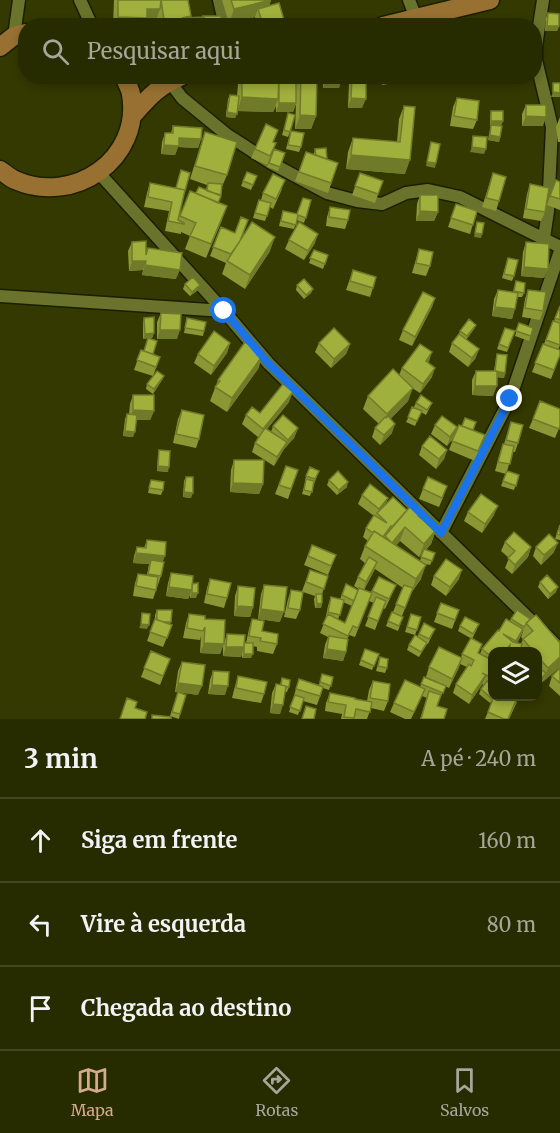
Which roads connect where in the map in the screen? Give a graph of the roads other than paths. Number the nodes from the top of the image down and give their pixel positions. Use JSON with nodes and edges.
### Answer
{"nodes":[{"id":1,"x":19,"y":0,"type":"edge"},
{"id":2,"x":80,"y":0,"type":"edge"},
{"id":3,"x":219,"y":0,"type":"edge"},
{"id":4,"x":410,"y":0,"type":"edge"},
{"id":5,"x":490,"y":0,"type":"edge"},
{"id":6,"x":543,"y":0,"type":"edge"},
{"id":7,"x":88,"y":18,"type":"edge"},
{"id":8,"x":223,"y":18,"type":"edge"},
{"id":9,"x":416,"y":18,"type":"joint"},
{"id":10,"x":540,"y":18,"type":"edge"},
{"id":11,"x":13,"y":39,"type":"edge"},
{"id":12,"x":127,"y":84,"type":"edge"},
{"id":13,"x":166,"y":84,"type":"edge"},
{"id":14,"x":178,"y":84,"type":"edge"},
{"id":15,"x":542,"y":84,"type":"edge"},
{"id":16,"x":132,"y":116,"type":"junction"},
{"id":17,"x":0,"y":170,"type":"edge"},
{"id":18,"x":99,"y":173,"type":"junction"},
{"id":19,"x":544,"y":238,"type":"junction"},
{"id":20,"x":560,"y":249,"type":"edge"},
{"id":21,"x":0,"y":296,"type":"edge"},
{"id":22,"x":224,"y":311,"type":"junction"},
{"id":23,"x":441,"y":533,"type":"junction"},
{"id":24,"x":560,"y":649,"type":"edge"}],
"edges":[{"from":1,"to":11,"type":"street"},
{"from":2,"to":7,"type":"street"},
{"from":3,"to":8,"type":"street"},
{"from":4,"to":9,"type":"street"},
{"from":5,"to":9,"type":"main road"},
{"from":6,"to":10,"type":"street"},
{"from":12,"to":16,"type":"main road"},
{"from":13,"to":16,"type":"main road"},
{"from":14,"to":19,"type":"street"},
{"from":15,"to":19,"type":"street"},
{"from":16,"to":18,"type":"main road"},
{"from":17,"to":18,"type":"main road"},
{"from":18,"to":22,"type":"street"},
{"from":19,"to":20,"type":"street"},
{"from":20,"to":23,"type":"street"},
{"from":21,"to":22,"type":"street"},
{"from":22,"to":23,"type":"street"},
{"from":23,"to":24,"type":"street"}]}
